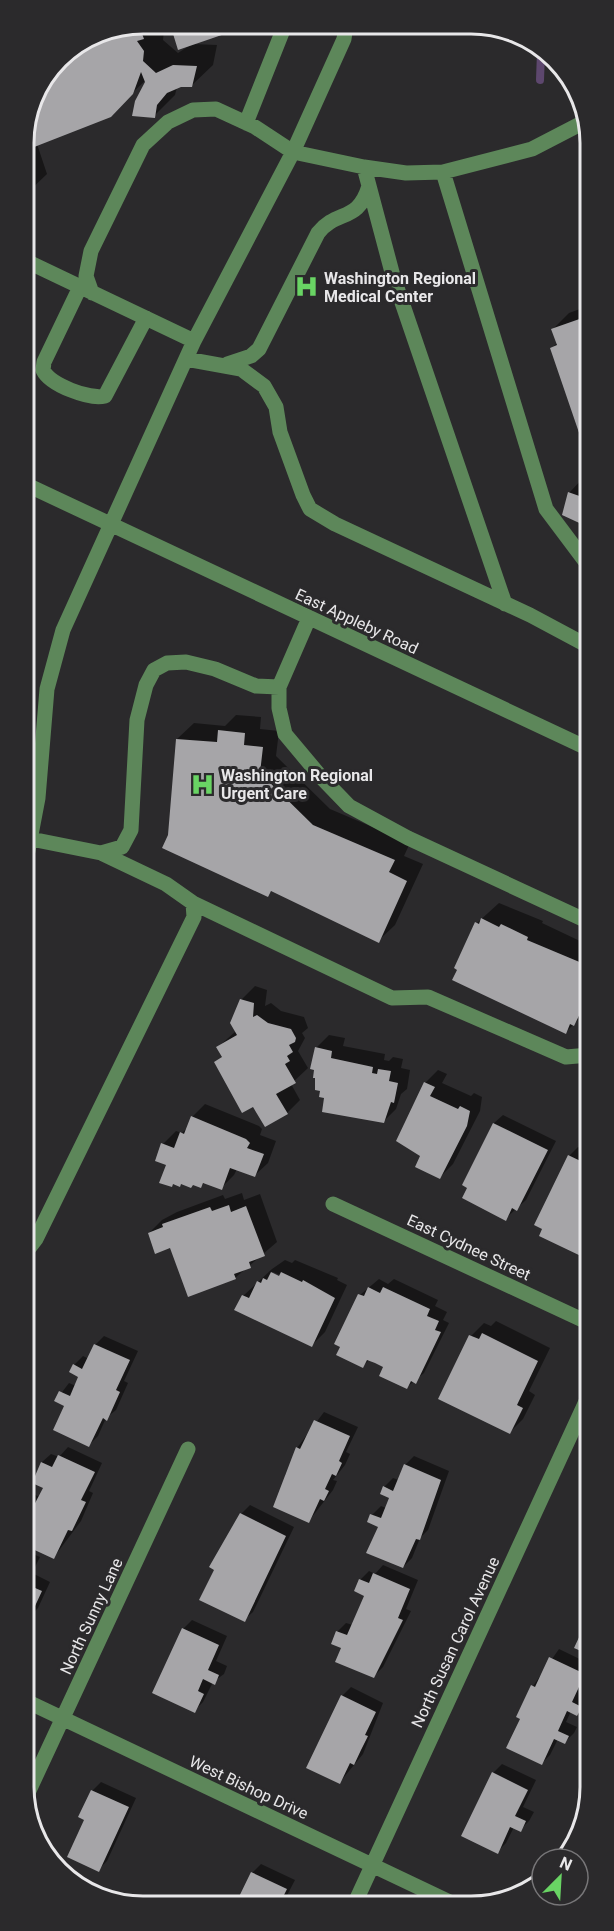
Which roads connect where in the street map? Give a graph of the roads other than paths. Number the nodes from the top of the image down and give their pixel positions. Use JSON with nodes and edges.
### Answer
{"nodes":[{"id":1,"x":345,"y":34,"type":"edge"},
{"id":2,"x":281,"y":35,"type":"edge"},
{"id":3,"x":246,"y":123,"type":"junction"},
{"id":4,"x":578,"y":125,"type":"edge"},
{"id":5,"x":293,"y":152,"type":"junction"},
{"id":6,"x":364,"y":167,"type":"junction"},
{"id":7,"x":443,"y":172,"type":"junction"},
{"id":8,"x":369,"y":186,"type":"junction"},
{"id":9,"x":35,"y":265,"type":"edge"},
{"id":10,"x":86,"y":290,"type":"junction"},
{"id":11,"x":146,"y":318,"type":"junction"},
{"id":12,"x":194,"y":341,"type":"junction"},
{"id":13,"x":186,"y":359,"type":"junction"},
{"id":14,"x":226,"y":365,"type":"junction"},
{"id":15,"x":35,"y":489,"type":"edge"},
{"id":16,"x":111,"y":525,"type":"junction"},
{"id":17,"x":580,"y":554,"type":"edge"},
{"id":18,"x":505,"y":604,"type":"junction"},
{"id":19,"x":309,"y":618,"type":"junction"},
{"id":20,"x":580,"y":642,"type":"edge"},
{"id":21,"x":279,"y":687,"type":"junction"},
{"id":22,"x":580,"y":745,"type":"edge"},
{"id":23,"x":35,"y":785,"type":"edge"},
{"id":24,"x":35,"y":840,"type":"edge"},
{"id":25,"x":101,"y":853,"type":"junction"},
{"id":26,"x":193,"y":903,"type":"junction"},
{"id":27,"x":580,"y":918,"type":"edge"},
{"id":28,"x":579,"y":1055,"type":"edge"},
{"id":29,"x":333,"y":1204,"type":"dead end"},
{"id":30,"x":34,"y":1241,"type":"edge"},
{"id":31,"x":579,"y":1318,"type":"edge"},
{"id":32,"x":579,"y":1416,"type":"edge"},
{"id":33,"x":188,"y":1449,"type":"dead end"},
{"id":34,"x":34,"y":1705,"type":"edge"},
{"id":35,"x":62,"y":1719,"type":"junction"},
{"id":36,"x":34,"y":1780,"type":"edge"},
{"id":37,"x":372,"y":1865,"type":"junction"},
{"id":38,"x":358,"y":1896,"type":"edge"},
{"id":39,"x":437,"y":1896,"type":"edge"}],
"edges":[{"from":1,"to":5,"type":"street"},
{"from":2,"to":3,"type":"street"},
{"from":3,"to":5,"type":"street"},
{"from":3,"to":10,"type":"street"},
{"from":4,"to":7,"type":"street"},
{"from":5,"to":6,"type":"street"},
{"from":5,"to":12,"type":"street"},
{"from":6,"to":7,"type":"street"},
{"from":6,"to":8,"type":"street"},
{"from":7,"to":17,"type":"street"},
{"from":8,"to":14,"type":"street"},
{"from":8,"to":18,"type":"street"},
{"from":9,"to":10,"type":"street"},
{"from":10,"to":11,"type":"street"},
{"from":10,"to":11,"type":"street"},
{"from":11,"to":12,"type":"street"},
{"from":12,"to":13,"type":"street"},
{"from":13,"to":14,"type":"street"},
{"from":13,"to":16,"type":"street"},
{"from":14,"to":18,"type":"street"},
{"from":15,"to":16,"type":"street","name":"East Appleby Road"},
{"from":16,"to":19,"type":"street","name":"East Appleby Road"},
{"from":16,"to":23,"type":"street"},
{"from":18,"to":20,"type":"street"},
{"from":19,"to":21,"type":"street"},
{"from":19,"to":22,"type":"street","name":"East Appleby Road"},
{"from":21,"to":25,"type":"street"},
{"from":21,"to":27,"type":"street"},
{"from":24,"to":25,"type":"street"},
{"from":25,"to":26,"type":"street"},
{"from":26,"to":28,"type":"street"},
{"from":26,"to":30,"type":"street"},
{"from":29,"to":31,"type":"street","name":"East Cydnee Street"},
{"from":32,"to":37,"type":"street","name":"North Susan Carol Avenue"},
{"from":33,"to":35,"type":"street","name":"North Sunny Lane"},
{"from":34,"to":35,"type":"street","name":"West Bishop Drive"},
{"from":35,"to":36,"type":"street","name":"North Sunny Lane"},
{"from":35,"to":37,"type":"street","name":"West Bishop Drive"},
{"from":37,"to":38,"type":"street","name":"North Susan Carol Avenue"},
{"from":37,"to":39,"type":"street","name":"West Bishop Drive"}]}
